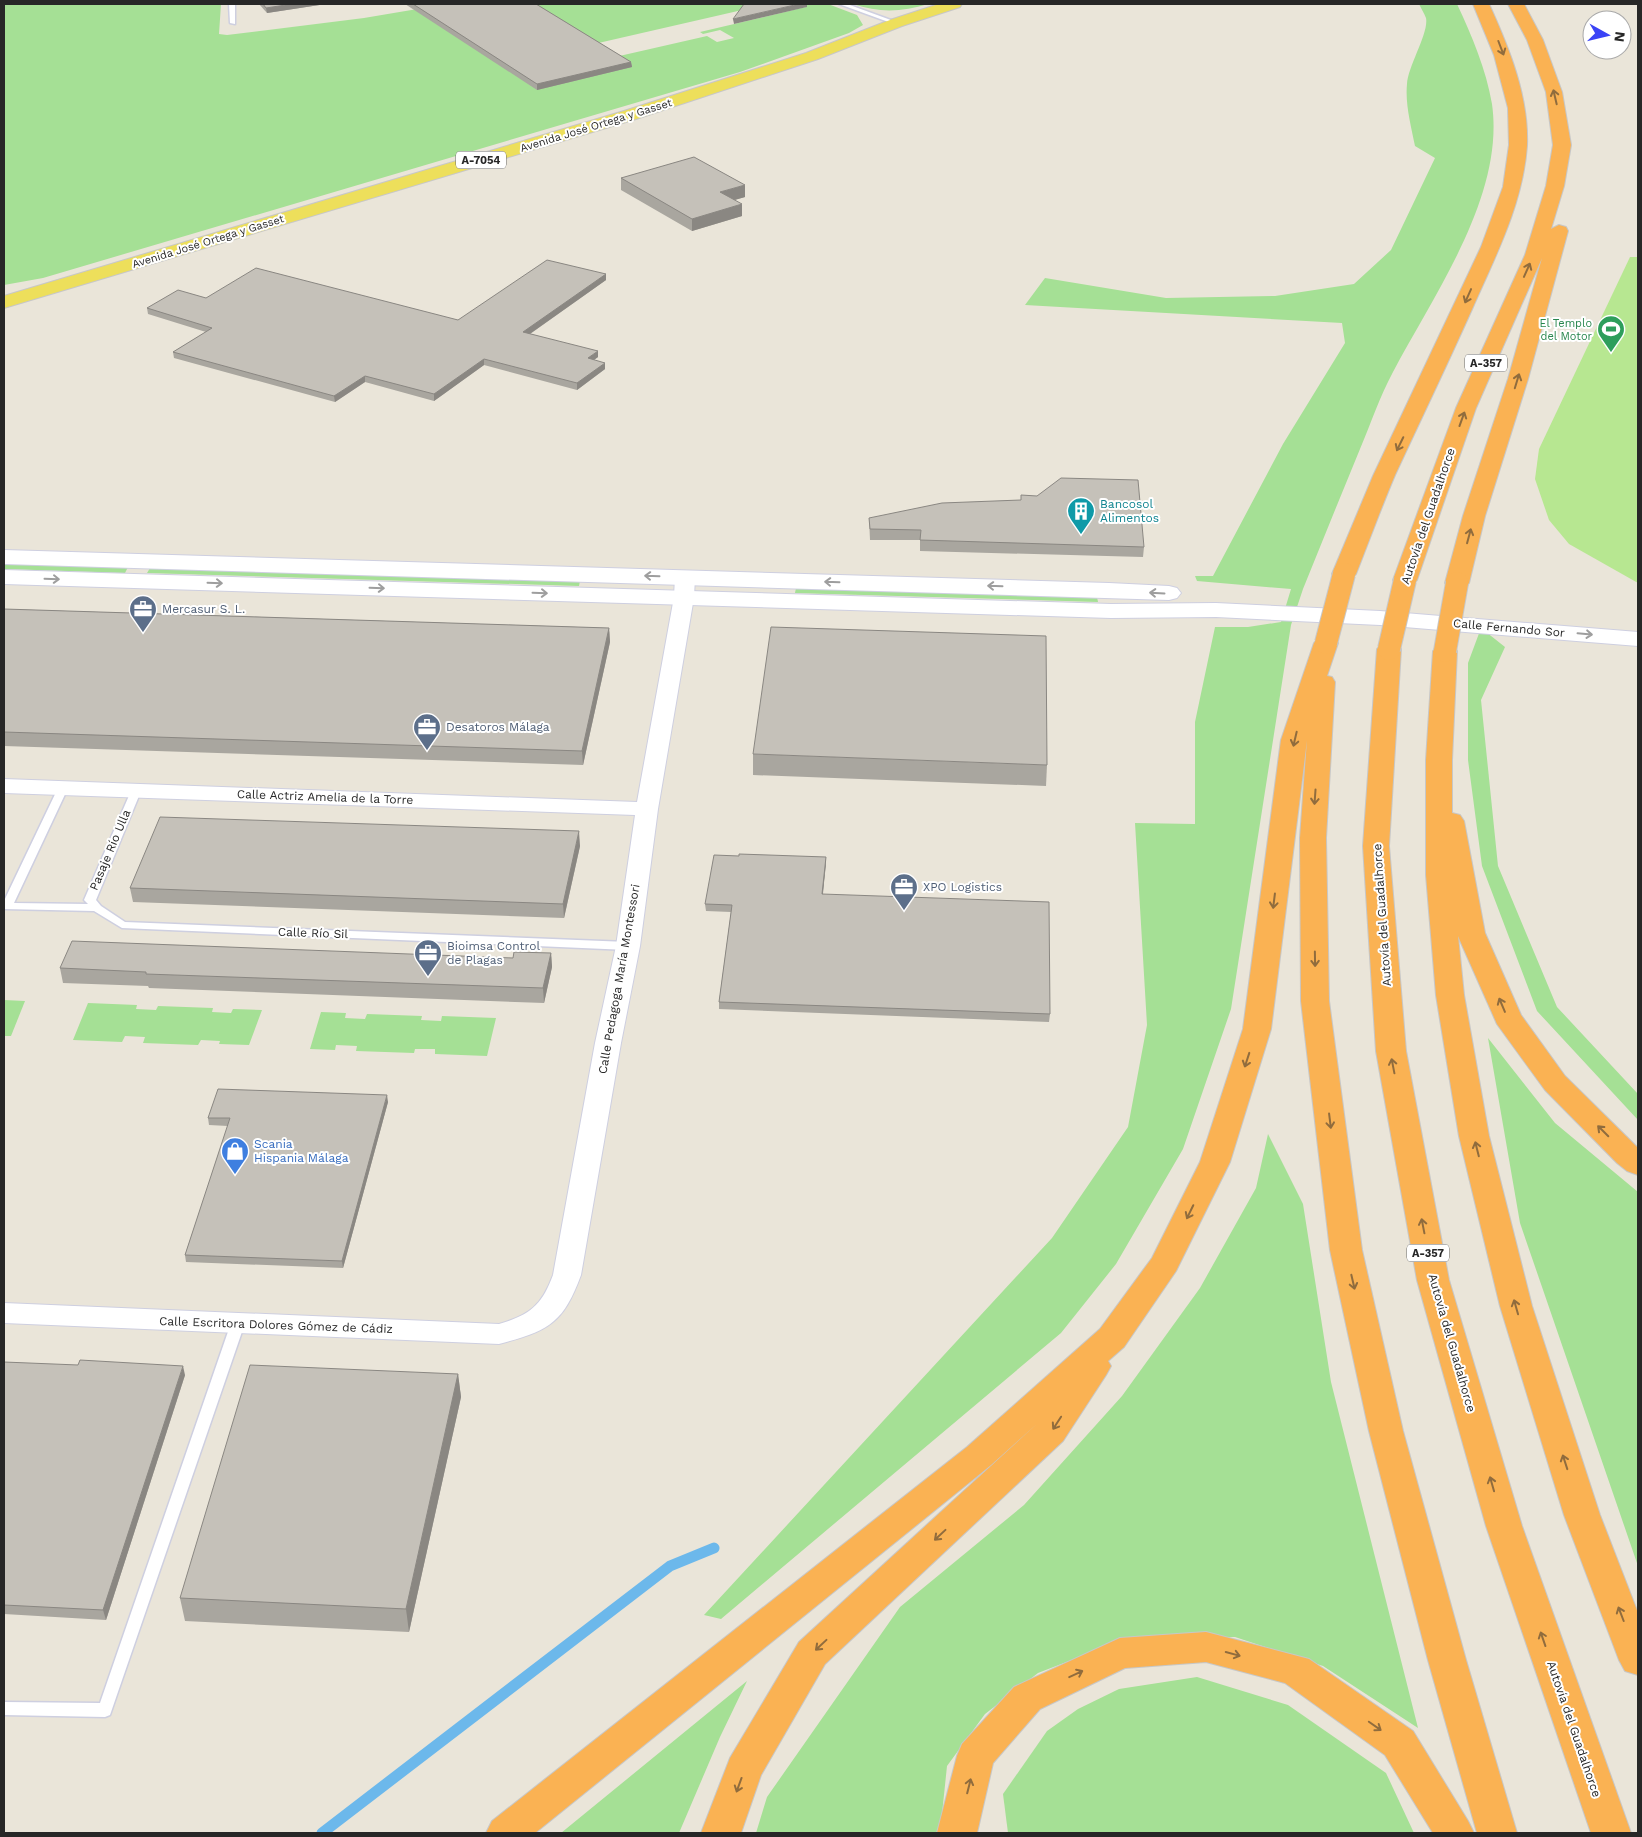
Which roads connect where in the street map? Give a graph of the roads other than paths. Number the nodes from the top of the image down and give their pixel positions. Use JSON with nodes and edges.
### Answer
{"nodes":[{"id":1,"x":232,"y":4,"type":"edge"},
{"id":2,"x":842,"y":4,"type":"edge"},
{"id":3,"x":954,"y":4,"type":"edge"},
{"id":4,"x":1481,"y":4,"type":"edge"},
{"id":5,"x":1516,"y":4,"type":"edge"},
{"id":6,"x":233,"y":23,"type":"dead end"},
{"id":7,"x":896,"y":23,"type":"junction"},
{"id":8,"x":1562,"y":145,"type":"junction"},
{"id":9,"x":4,"y":302,"type":"edge"},
{"id":10,"x":4,"y":557,"type":"edge"},
{"id":11,"x":4,"y":577,"type":"edge"},
{"id":12,"x":685,"y":587,"type":"junction"},
{"id":13,"x":1380,"y":612,"type":"junction"},
{"id":14,"x":1638,"y":621,"type":"edge"},
{"id":15,"x":1638,"y":639,"type":"edge"},
{"id":16,"x":1326,"y":643,"type":"junction"},
{"id":17,"x":1439,"y":760,"type":"junction"},
{"id":18,"x":4,"y":786,"type":"edge"},
{"id":19,"x":63,"y":788,"type":"junction"},
{"id":20,"x":136,"y":791,"type":"junction"},
{"id":21,"x":647,"y":808,"type":"junction"},
{"id":22,"x":6,"y":905,"type":"edge"},
{"id":23,"x":97,"y":908,"type":"junction"},
{"id":24,"x":628,"y":946,"type":"junction"},
{"id":25,"x":1638,"y":1164,"type":"edge"},
{"id":26,"x":4,"y":1313,"type":"edge"},
{"id":27,"x":545,"y":1317,"type":"joint"},
{"id":28,"x":238,"y":1323,"type":"junction"},
{"id":29,"x":1112,"y":1338,"type":"junction"},
{"id":30,"x":1638,"y":1660,"type":"edge"},
{"id":31,"x":4,"y":1709,"type":"edge"},
{"id":32,"x":506,"y":1833,"type":"edge"},
{"id":33,"x":721,"y":1833,"type":"edge"},
{"id":34,"x":957,"y":1833,"type":"edge"},
{"id":35,"x":1454,"y":1833,"type":"edge"},
{"id":36,"x":1497,"y":1833,"type":"edge"},
{"id":37,"x":1611,"y":1833,"type":"edge"}],
"edges":[{"from":1,"to":6,"type":"lane"},
{"from":2,"to":7,"type":"lane"},
{"from":3,"to":7,"type":"main road","name":"Avenida José Ortega y Gasset","number":"A-7054"},
{"from":4,"to":16,"type":"highway","one_way":true,"bridge":true},
{"from":8,"to":5,"type":"highway","name":"Autovía del Guadalhorce","number":"A-357","one_way":true},
{"from":7,"to":9,"type":"main road","name":"Avenida José Ortega y Gasset","number":"A-7054"},
{"from":17,"to":8,"type":"highway","one_way":true,"bridge":true},
{"from":37,"to":8,"type":"highway","name":"Autovía del Guadalhorce","number":"A-357","one_way":true,"bridge":true},
{"from":12,"to":10,"type":"street","one_way":true},
{"from":11,"to":12,"type":"street","one_way":true},
{"from":12,"to":13,"type":"street"},
{"from":12,"to":21,"type":"street","name":"Calle Pedagoga María Montessori"},
{"from":13,"to":14,"type":"street","name":"Calle Fernando Sor"},
{"from":13,"to":15,"type":"street","name":"Calle Fernando Sor","one_way":true},
{"from":16,"to":29,"type":"highway","one_way":true},
{"from":16,"to":36,"type":"highway","one_way":true},
{"from":25,"to":17,"type":"highway","one_way":true},
{"from":30,"to":17,"type":"highway","one_way":true},
{"from":18,"to":19,"type":"street","name":"Calle Actriz Amelia de la Torre"},
{"from":19,"to":20,"type":"street","name":"Calle Actriz Amelia de la Torre"},
{"from":19,"to":22,"type":"lane"},
{"from":20,"to":21,"type":"street","name":"Calle Actriz Amelia de la Torre"},
{"from":20,"to":23,"type":"lane","name":"Pasaje Río Ulla"},
{"from":21,"to":24,"type":"street","name":"Calle Pedagoga María Montessori"},
{"from":22,"to":23,"type":"lane"},
{"from":23,"to":24,"type":"lane","name":"Calle Río Sil"},
{"from":24,"to":27,"type":"street","name":"Calle Pedagoga María Montessori"},
{"from":26,"to":28,"type":"street","name":"Calle Escritora Dolores Gómez de Cádiz"},
{"from":27,"to":28,"type":"street","name":"Calle Escritora Dolores Gómez de Cádiz"},
{"from":28,"to":31,"type":"lane"},
{"from":29,"to":32,"type":"highway"},
{"from":29,"to":33,"type":"highway","one_way":true},
{"from":34,"to":35,"type":"highway","one_way":true}]}
